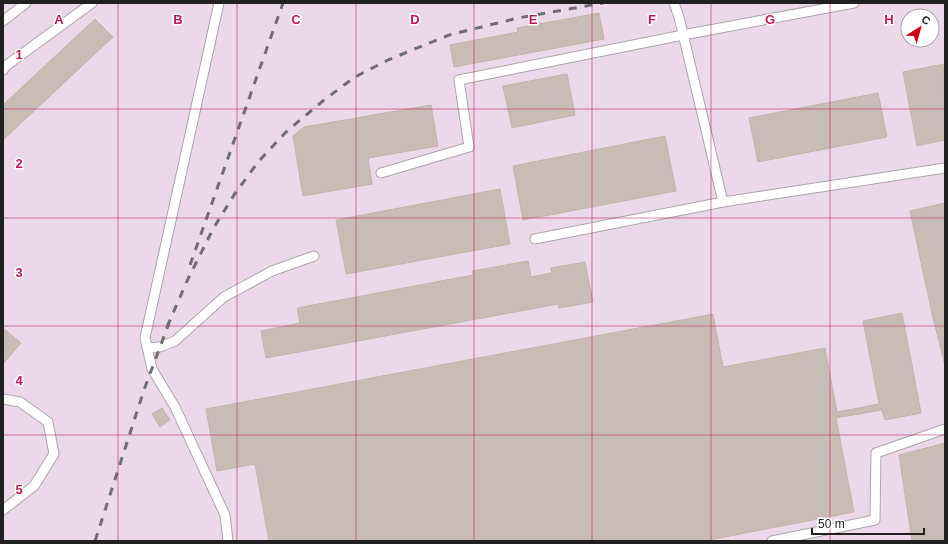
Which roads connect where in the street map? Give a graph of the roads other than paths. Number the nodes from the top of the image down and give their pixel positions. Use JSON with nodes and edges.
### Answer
{"nodes":[{"id":1,"x":26,"y":3,"type":"edge"},
{"id":2,"x":92,"y":3,"type":"edge"},
{"id":3,"x":220,"y":3,"type":"edge"},
{"id":4,"x":674,"y":3,"type":"edge"},
{"id":5,"x":854,"y":3,"type":"edge"},
{"id":6,"x":3,"y":21,"type":"edge"},
{"id":7,"x":683,"y":35,"type":"junction"},
{"id":8,"x":3,"y":70,"type":"edge"},
{"id":9,"x":945,"y":168,"type":"edge"},
{"id":10,"x":381,"y":173,"type":"dead end"},
{"id":11,"x":723,"y":202,"type":"junction"},
{"id":12,"x":535,"y":239,"type":"dead end"},
{"id":13,"x":314,"y":256,"type":"dead end"},
{"id":14,"x":147,"y":348,"type":"junction"},
{"id":15,"x":3,"y":399,"type":"edge"},
{"id":16,"x":945,"y":429,"type":"edge"},
{"id":17,"x":3,"y":510,"type":"edge"},
{"id":18,"x":228,"y":541,"type":"edge"},
{"id":19,"x":772,"y":541,"type":"edge"}],
"edges":[{"from":1,"to":6,"type":"lane"},
{"from":2,"to":8,"type":"lane"},
{"from":3,"to":14,"type":"lane"},
{"from":4,"to":7,"type":"lane"},
{"from":5,"to":7,"type":"lane"},
{"from":7,"to":10,"type":"lane"},
{"from":7,"to":11,"type":"lane"},
{"from":9,"to":11,"type":"lane"},
{"from":11,"to":12,"type":"lane"},
{"from":13,"to":14,"type":"lane"},
{"from":14,"to":18,"type":"lane"},
{"from":15,"to":17,"type":"lane"},
{"from":16,"to":19,"type":"lane"}]}
